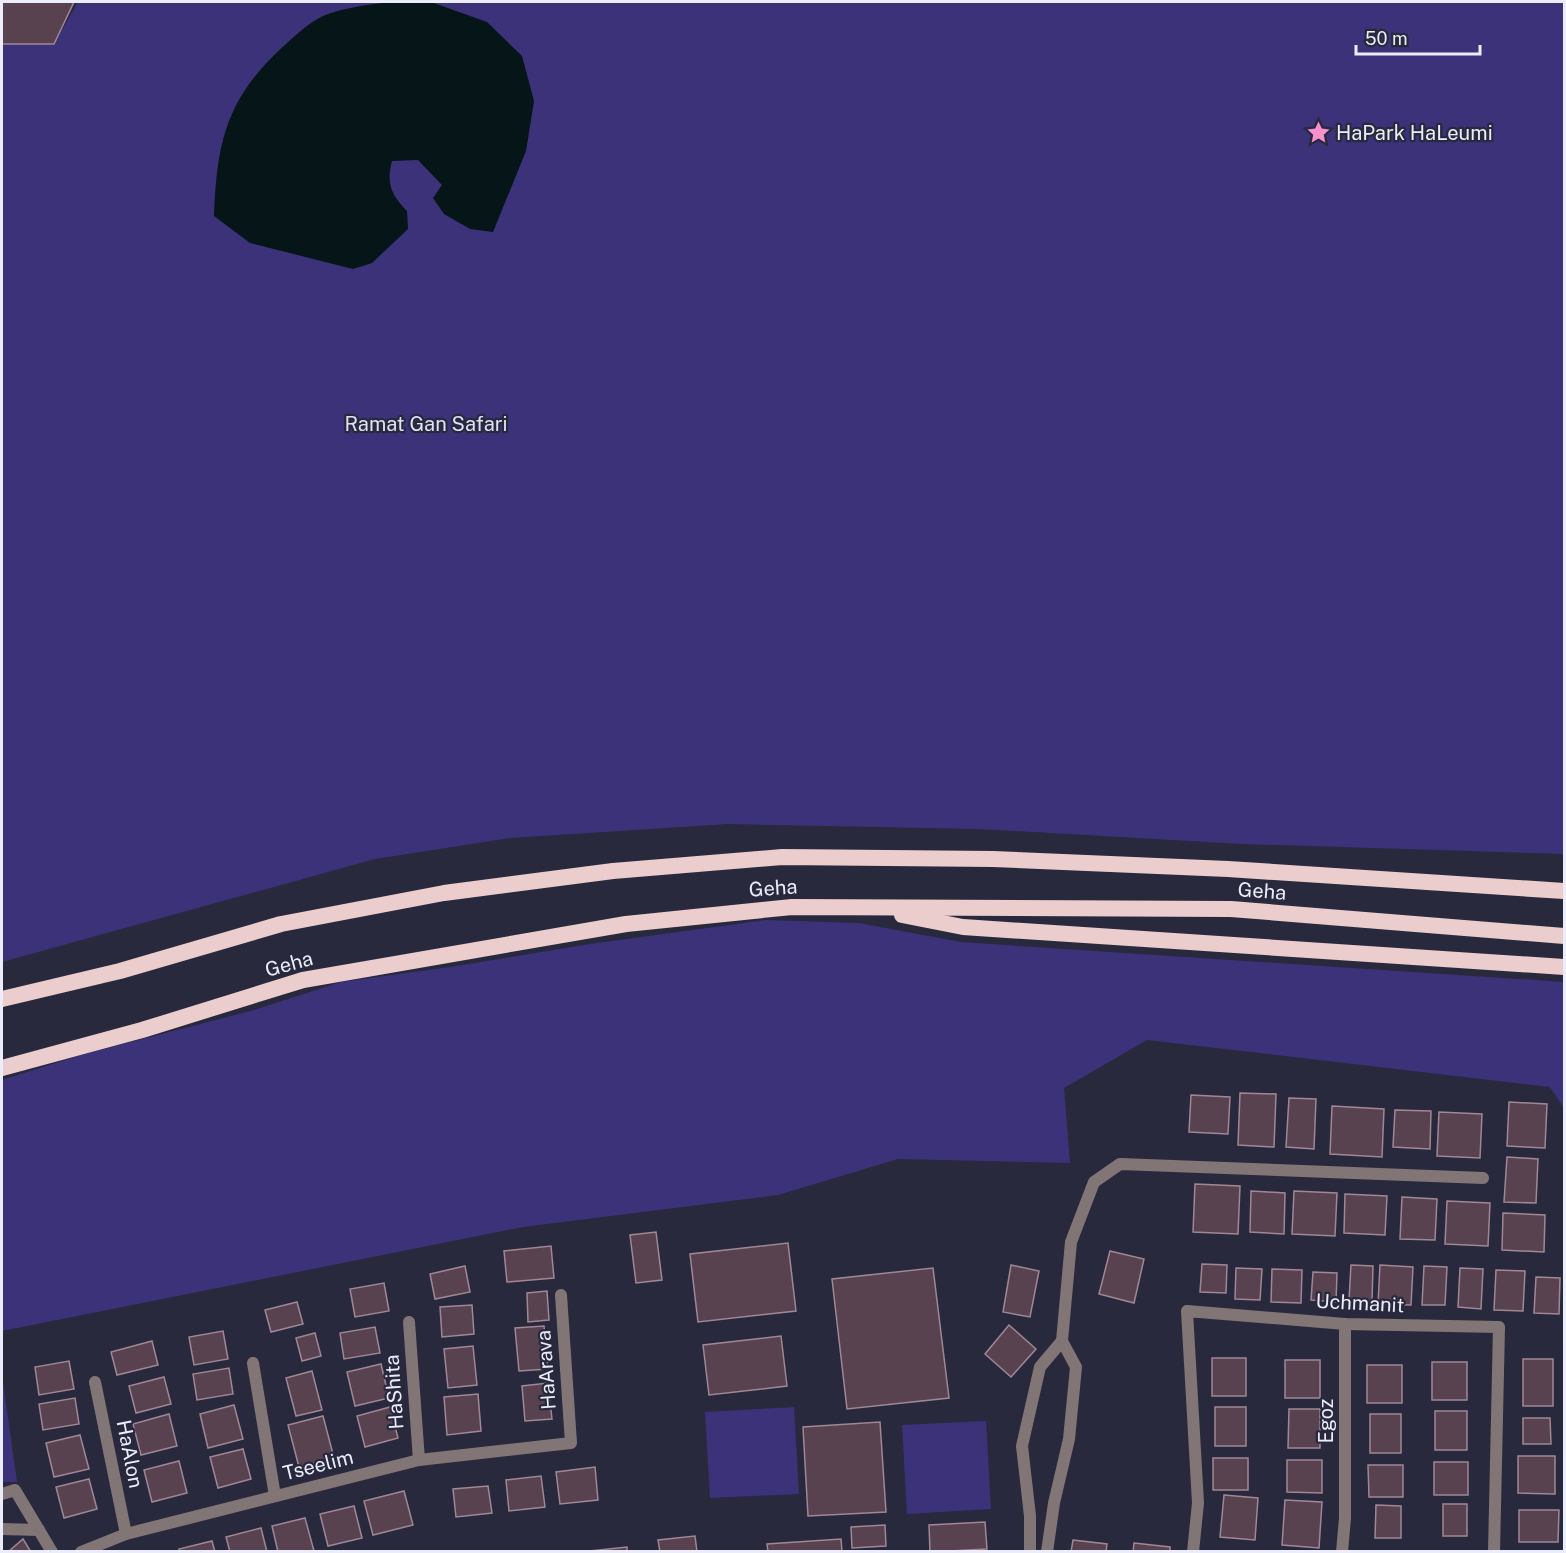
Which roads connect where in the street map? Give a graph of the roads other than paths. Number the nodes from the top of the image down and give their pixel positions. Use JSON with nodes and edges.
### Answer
{"nodes":[{"id":1,"x":1564,"y":891,"type":"edge"},
{"id":2,"x":863,"y":907,"type":"junction"},
{"id":3,"x":1564,"y":936,"type":"edge"},
{"id":4,"x":1564,"y":967,"type":"edge"},
{"id":5,"x":2,"y":999,"type":"edge"},
{"id":6,"x":2,"y":1068,"type":"edge"},
{"id":7,"x":1483,"y":1178,"type":"dead end"},
{"id":8,"x":561,"y":1295,"type":"dead end"},
{"id":9,"x":409,"y":1322,"type":"dead end"},
{"id":10,"x":1345,"y":1324,"type":"junction"},
{"id":11,"x":1062,"y":1341,"type":"junction"},
{"id":12,"x":253,"y":1363,"type":"dead end"},
{"id":13,"x":95,"y":1382,"type":"dead end"},
{"id":14,"x":571,"y":1443,"type":"joint"},
{"id":15,"x":419,"y":1460,"type":"junction"},
{"id":16,"x":2,"y":1494,"type":"edge"},
{"id":17,"x":274,"y":1496,"type":"junction"},
{"id":18,"x":2,"y":1529,"type":"edge"},
{"id":19,"x":39,"y":1530,"type":"junction"},
{"id":20,"x":126,"y":1534,"type":"junction"},
{"id":21,"x":1030,"y":1546,"type":"edge"},
{"id":22,"x":1047,"y":1547,"type":"edge"},
{"id":23,"x":52,"y":1551,"type":"edge"},
{"id":24,"x":81,"y":1551,"type":"edge"},
{"id":25,"x":1193,"y":1551,"type":"edge"},
{"id":26,"x":1342,"y":1551,"type":"edge"},
{"id":27,"x":1494,"y":1551,"type":"edge"}],
"edges":[{"from":1,"to":5,"type":"highway","name":"Geha"},
{"from":2,"to":3,"type":"highway","name":"Geha"},
{"from":2,"to":4,"type":"highway"},
{"from":2,"to":6,"type":"highway","name":"Geha"},
{"from":7,"to":11,"type":"street"},
{"from":8,"to":14,"type":"street","name":"HaArava"},
{"from":9,"to":15,"type":"street","name":"HaShita"},
{"from":10,"to":25,"type":"street","name":"Uchmanit"},
{"from":10,"to":26,"type":"street","name":"Egoz"},
{"from":10,"to":27,"type":"street","name":"Uchmanit"},
{"from":11,"to":21,"type":"street"},
{"from":11,"to":22,"type":"street"},
{"from":12,"to":17,"type":"street"},
{"from":13,"to":20,"type":"street","name":"HaAlon"},
{"from":14,"to":15,"type":"street","name":"Tseelim"},
{"from":15,"to":17,"type":"street","name":"Tseelim"},
{"from":16,"to":19,"type":"street"},
{"from":17,"to":20,"type":"street","name":"Tseelim"},
{"from":18,"to":19,"type":"street"},
{"from":19,"to":23,"type":"street"},
{"from":20,"to":24,"type":"street","name":"Tseelim"}]}
